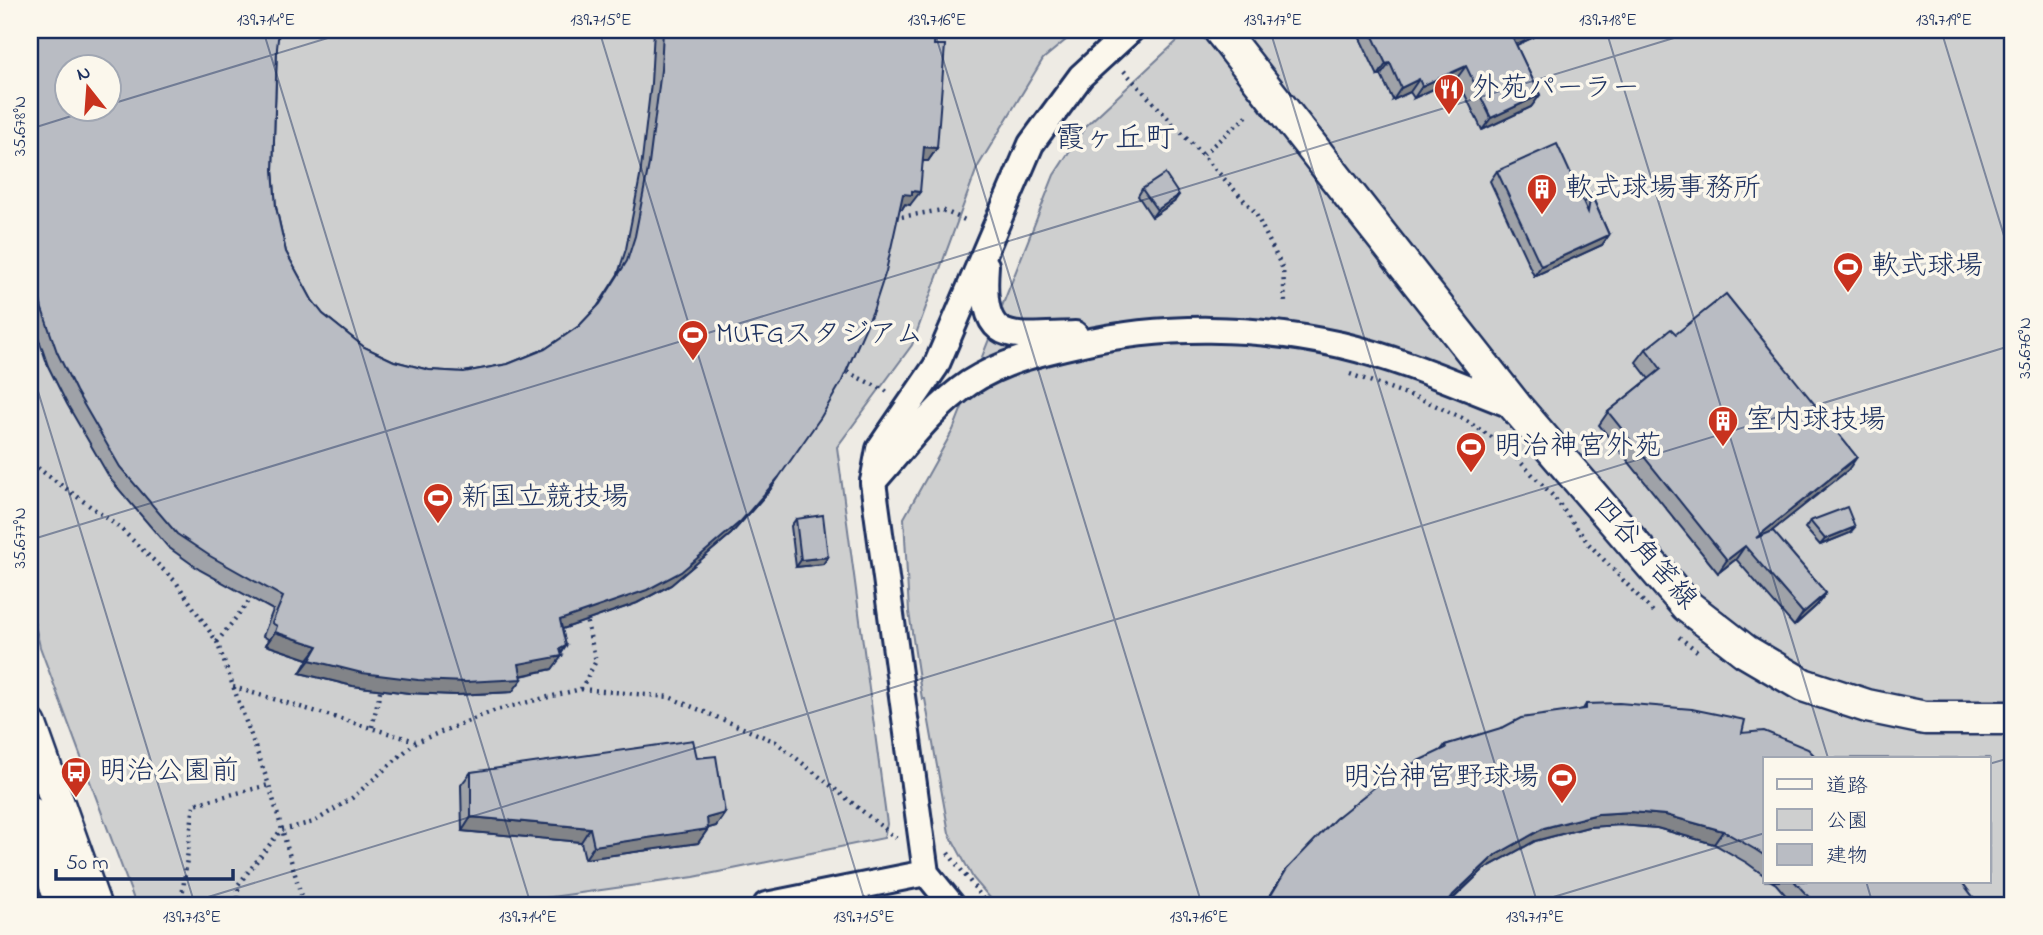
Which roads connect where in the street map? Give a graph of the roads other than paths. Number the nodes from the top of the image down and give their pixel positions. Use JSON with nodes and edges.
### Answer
{"nodes":[{"id":1,"x":1131,"y":30,"type":"edge"},
{"id":2,"x":1220,"y":30,"type":"edge"},
{"id":3,"x":987,"y":248,"type":"junction"},
{"id":4,"x":1149,"y":331,"type":"junction"},
{"id":5,"x":1516,"y":407,"type":"junction"},
{"id":6,"x":873,"y":482,"type":"junction"},
{"id":7,"x":2013,"y":718,"type":"edge"},
{"id":8,"x":30,"y":725,"type":"edge"},
{"id":9,"x":30,"y":813,"type":"edge"},
{"id":10,"x":926,"y":873,"type":"junction"},
{"id":11,"x":63,"y":905,"type":"edge"},
{"id":12,"x":94,"y":905,"type":"edge"},
{"id":13,"x":766,"y":905,"type":"edge"},
{"id":14,"x":952,"y":905,"type":"edge"}],
"edges":[{"from":1,"to":3,"type":"street"},
{"from":2,"to":5,"type":"main road","name":"四谷角筈線"},
{"from":3,"to":4,"type":"street"},
{"from":3,"to":6,"type":"street"},
{"from":4,"to":5,"type":"street"},
{"from":4,"to":6,"type":"street"},
{"from":5,"to":7,"type":"main road","name":"四谷角筈線"},
{"from":6,"to":10,"type":"street"},
{"from":8,"to":12,"type":"main road"},
{"from":9,"to":11,"type":"main road"},
{"from":10,"to":13,"type":"street"},
{"from":10,"to":14,"type":"street"}]}
